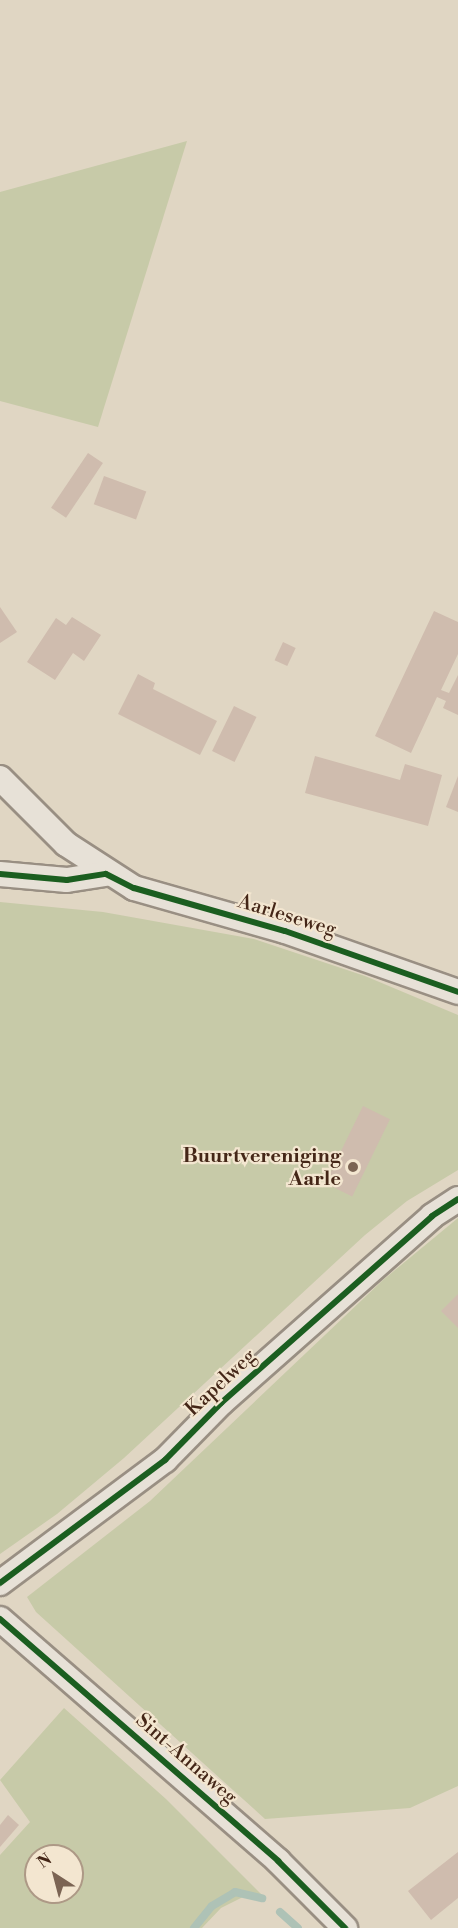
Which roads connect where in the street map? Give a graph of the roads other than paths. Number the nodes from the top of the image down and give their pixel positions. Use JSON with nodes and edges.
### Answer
{"nodes":[{"id":1,"x":0,"y":778,"type":"edge"},
{"id":2,"x":0,"y":874,"type":"edge"},
{"id":3,"x":106,"y":874,"type":"junction"},
{"id":4,"x":458,"y":992,"type":"edge"},
{"id":5,"x":458,"y":1199,"type":"edge"},
{"id":6,"x":0,"y":1583,"type":"edge"},
{"id":7,"x":0,"y":1619,"type":"edge"},
{"id":8,"x":345,"y":1928,"type":"edge"}],
"edges":[{"from":1,"to":3,"type":"street","name":"Aarleseweg"},
{"from":2,"to":3,"type":"street"},
{"from":3,"to":4,"type":"street","name":"Aarleseweg"},
{"from":5,"to":6,"type":"street","name":"Kapelweg"},
{"from":7,"to":8,"type":"street","name":"Sint-Annaweg"}]}
